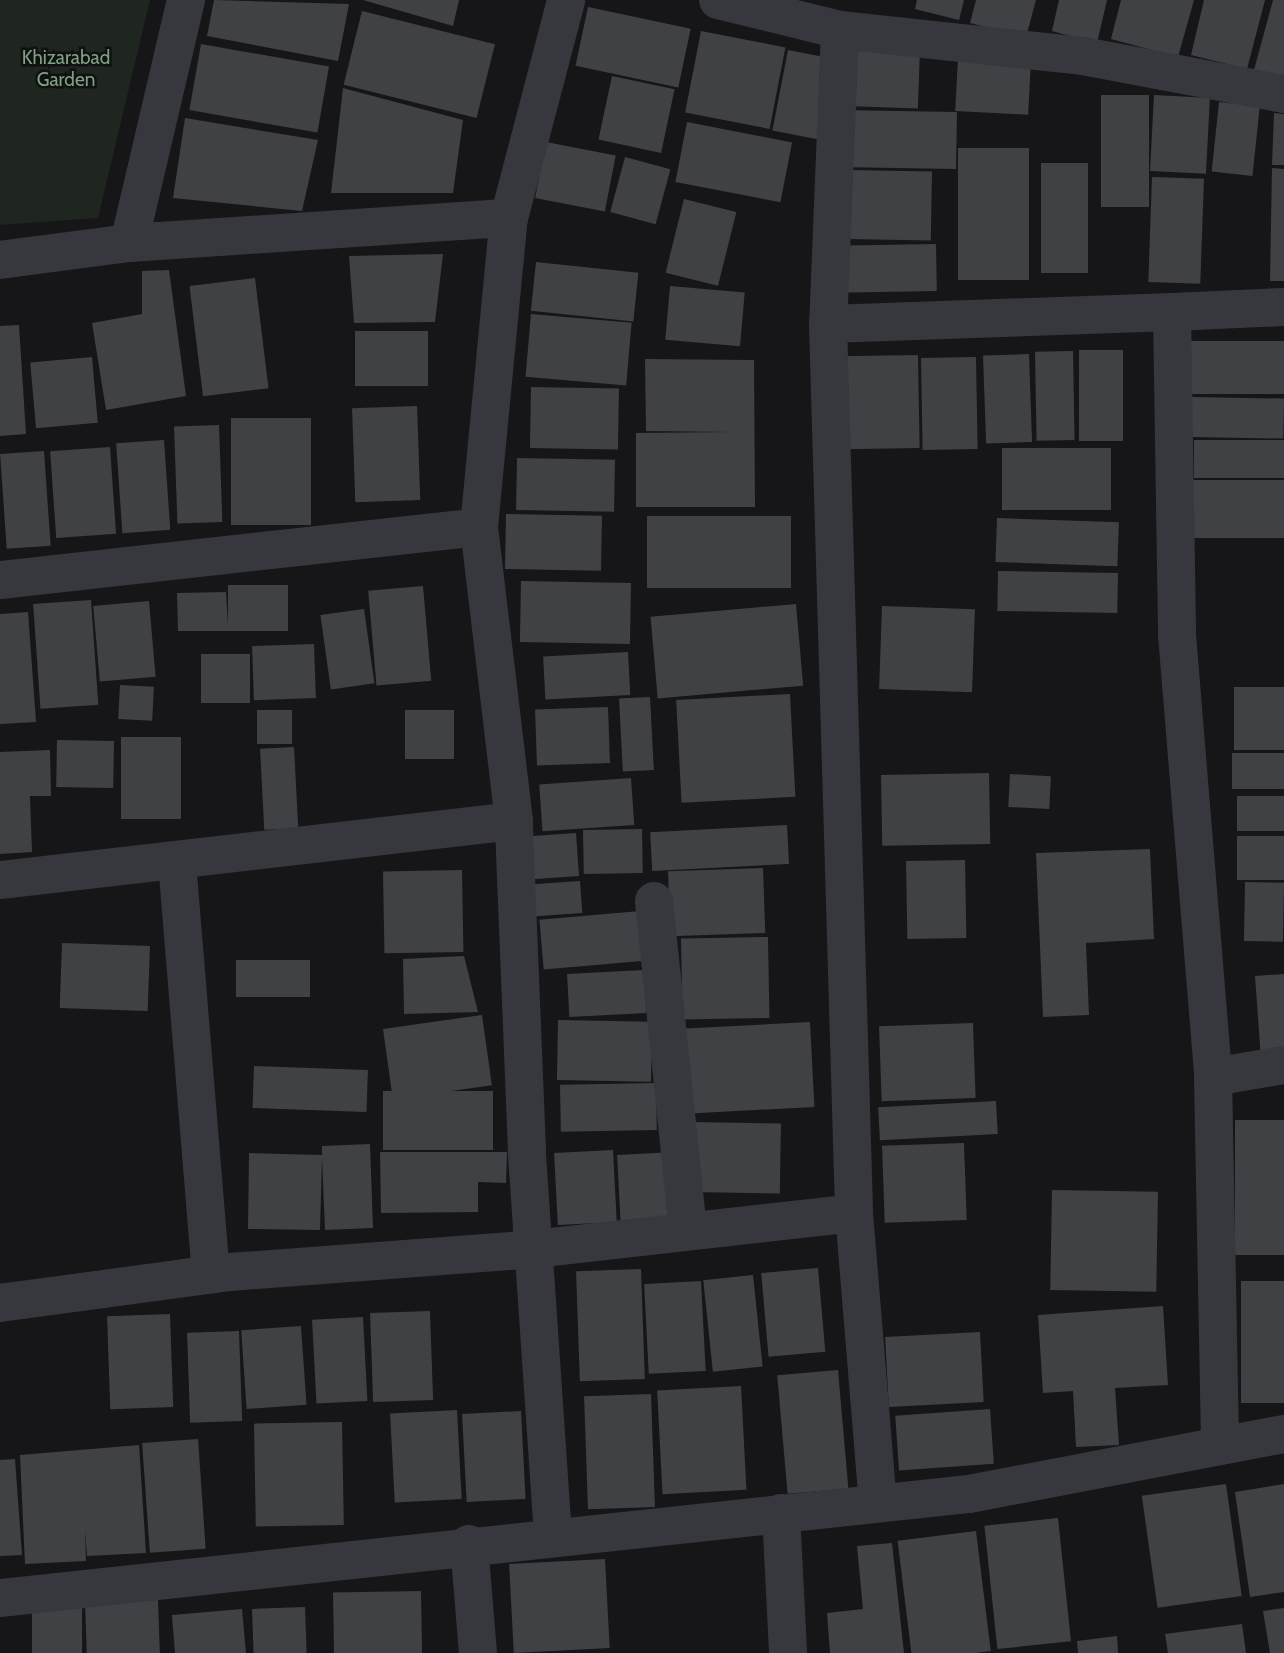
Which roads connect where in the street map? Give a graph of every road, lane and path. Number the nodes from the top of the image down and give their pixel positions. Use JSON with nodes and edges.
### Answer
{"nodes":[{"id":1,"x":186,"y":0,"type":"edge"},
{"id":2,"x":566,"y":0,"type":"edge"},
{"id":3,"x":718,"y":0,"type":"edge"},
{"id":4,"x":839,"y":30,"type":"junction"},
{"id":5,"x":1284,"y":94,"type":"edge"},
{"id":6,"x":509,"y":218,"type":"junction"},
{"id":7,"x":129,"y":243,"type":"junction"},
{"id":8,"x":0,"y":260,"type":"edge"},
{"id":9,"x":1284,"y":307,"type":"edge"},
{"id":10,"x":1172,"y":312,"type":"junction"},
{"id":11,"x":828,"y":324,"type":"junction"},
{"id":12,"x":479,"y":527,"type":"junction"},
{"id":13,"x":0,"y":580,"type":"edge"},
{"id":14,"x":514,"y":821,"type":"junction"},
{"id":15,"x":177,"y":863,"type":"junction"},
{"id":16,"x":0,"y":880,"type":"edge"},
{"id":17,"x":654,"y":901,"type":"dead end"},
{"id":18,"x":1284,"y":1065,"type":"edge"},
{"id":19,"x":1213,"y":1077,"type":"junction"},
{"id":20,"x":854,"y":1213,"type":"junction"},
{"id":21,"x":688,"y":1228,"type":"junction"},
{"id":22,"x":534,"y":1249,"type":"junction"},
{"id":23,"x":211,"y":1275,"type":"junction"},
{"id":24,"x":0,"y":1303,"type":"edge"},
{"id":25,"x":1284,"y":1434,"type":"edge"},
{"id":26,"x":1220,"y":1446,"type":"junction"},
{"id":27,"x":878,"y":1503,"type":"junction"},
{"id":28,"x":781,"y":1513,"type":"junction"},
{"id":29,"x":553,"y":1536,"type":"junction"},
{"id":30,"x":469,"y":1545,"type":"junction"},
{"id":31,"x":0,"y":1598,"type":"edge"},
{"id":32,"x":478,"y":1653,"type":"edge"},
{"id":33,"x":788,"y":1653,"type":"edge"}],
"edges":[{"from":1,"to":7,"type":"street"},
{"from":2,"to":6,"type":"street"},
{"from":3,"to":4,"type":"street"},
{"from":4,"to":5,"type":"street"},
{"from":4,"to":11,"type":"street"},
{"from":6,"to":7,"type":"street"},
{"from":6,"to":12,"type":"street"},
{"from":7,"to":8,"type":"street"},
{"from":9,"to":10,"type":"street"},
{"from":10,"to":11,"type":"street"},
{"from":10,"to":19,"type":"street"},
{"from":11,"to":20,"type":"street"},
{"from":12,"to":13,"type":"street"},
{"from":12,"to":14,"type":"street"},
{"from":14,"to":15,"type":"street"},
{"from":14,"to":22,"type":"street"},
{"from":15,"to":16,"type":"street"},
{"from":15,"to":23,"type":"street"},
{"from":17,"to":21,"type":"street"},
{"from":18,"to":19,"type":"street"},
{"from":19,"to":26,"type":"street"},
{"from":20,"to":21,"type":"street"},
{"from":20,"to":27,"type":"street"},
{"from":21,"to":22,"type":"street"},
{"from":22,"to":23,"type":"street"},
{"from":22,"to":29,"type":"street"},
{"from":23,"to":24,"type":"street"},
{"from":25,"to":26,"type":"street"},
{"from":26,"to":27,"type":"street"},
{"from":27,"to":28,"type":"street"},
{"from":28,"to":29,"type":"street"},
{"from":28,"to":33,"type":"street"},
{"from":29,"to":30,"type":"street"},
{"from":30,"to":31,"type":"street"},
{"from":30,"to":32,"type":"street"}]}
